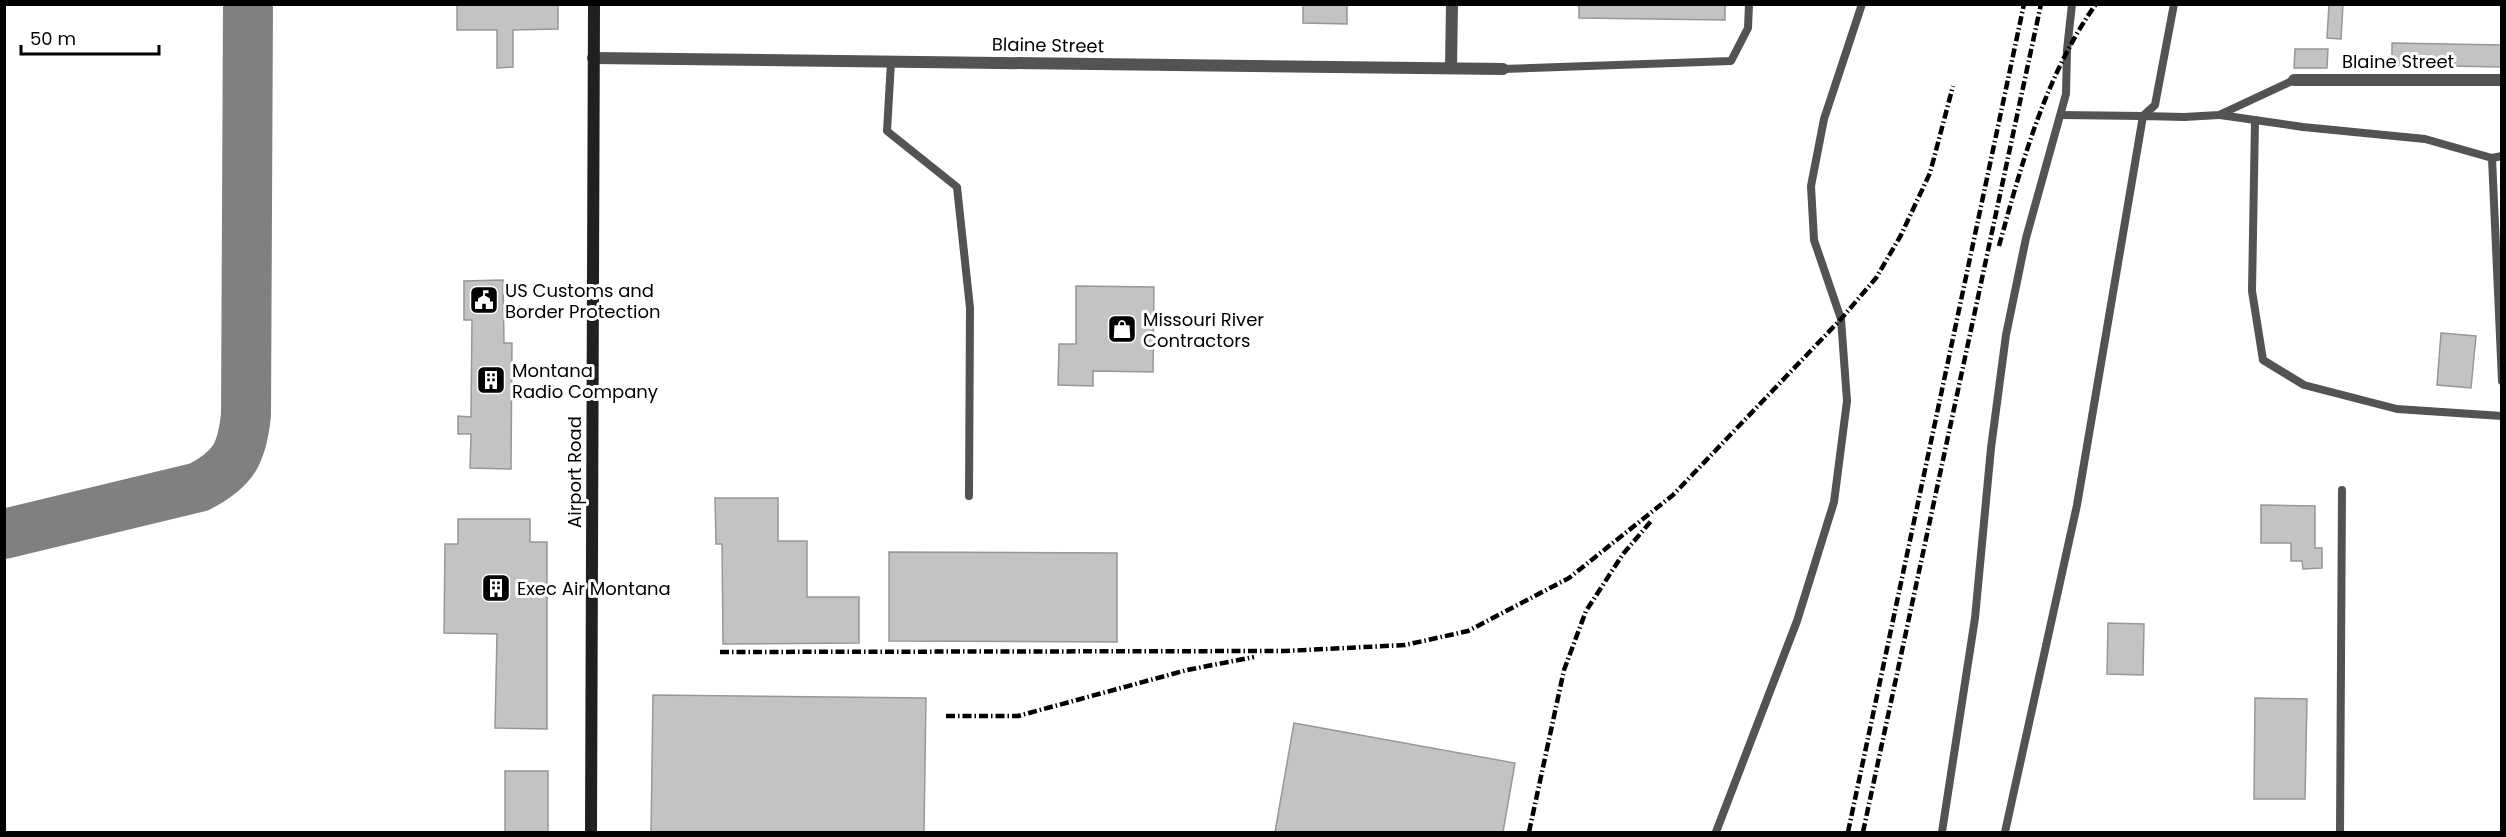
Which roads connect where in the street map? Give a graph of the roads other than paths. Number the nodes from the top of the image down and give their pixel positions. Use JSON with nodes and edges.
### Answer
{"nodes":[{"id":1,"x":594,"y":4,"type":"edge"},
{"id":2,"x":1452,"y":4,"type":"edge"},
{"id":3,"x":1749,"y":4,"type":"edge"},
{"id":4,"x":1862,"y":4,"type":"edge"},
{"id":5,"x":2072,"y":4,"type":"edge"},
{"id":6,"x":2174,"y":4,"type":"edge"},
{"id":7,"x":593,"y":58,"type":"junction"},
{"id":8,"x":891,"y":62,"type":"junction"},
{"id":9,"x":1451,"y":68,"type":"junction"},
{"id":10,"x":1503,"y":69,"type":"joint"},
{"id":11,"x":2294,"y":80,"type":"joint"},
{"id":12,"x":2502,"y":80,"type":"edge"},
{"id":13,"x":2061,"y":115,"type":"junction"},
{"id":14,"x":2219,"y":115,"type":"junction"},
{"id":15,"x":2143,"y":116,"type":"junction"},
{"id":16,"x":2255,"y":120,"type":"junction"},
{"id":17,"x":2502,"y":156,"type":"edge"},
{"id":18,"x":2492,"y":158,"type":"junction"},
{"id":19,"x":2502,"y":381,"type":"edge"},
{"id":20,"x":2502,"y":416,"type":"edge"},
{"id":21,"x":2342,"y":490,"type":"dead end"},
{"id":22,"x":969,"y":496,"type":"dead end"},
{"id":23,"x":591,"y":832,"type":"edge"},
{"id":24,"x":1716,"y":832,"type":"edge"},
{"id":25,"x":1942,"y":832,"type":"edge"},
{"id":26,"x":2005,"y":832,"type":"edge"},
{"id":27,"x":2340,"y":832,"type":"edge"}],
"edges":[{"from":1,"to":7,"type":"street","name":"Airport Road"},
{"from":2,"to":9,"type":"street"},
{"from":3,"to":10,"type":"lane"},
{"from":4,"to":24,"type":"lane"},
{"from":5,"to":13,"type":"lane"},
{"from":6,"to":15,"type":"lane"},
{"from":7,"to":8,"type":"street","name":"Blaine Street"},
{"from":7,"to":23,"type":"street","name":"Airport Road"},
{"from":8,"to":9,"type":"street","name":"Blaine Street"},
{"from":8,"to":22,"type":"lane"},
{"from":9,"to":10,"type":"street","name":"Blaine Street"},
{"from":11,"to":12,"type":"street","name":"Blaine Street"},
{"from":11,"to":14,"type":"lane"},
{"from":13,"to":15,"type":"lane"},
{"from":13,"to":25,"type":"lane"},
{"from":14,"to":15,"type":"lane"},
{"from":14,"to":16,"type":"lane"},
{"from":15,"to":26,"type":"lane"},
{"from":16,"to":18,"type":"lane"},
{"from":16,"to":20,"type":"lane"},
{"from":17,"to":18,"type":"lane"},
{"from":18,"to":19,"type":"lane"},
{"from":21,"to":27,"type":"lane"}]}
